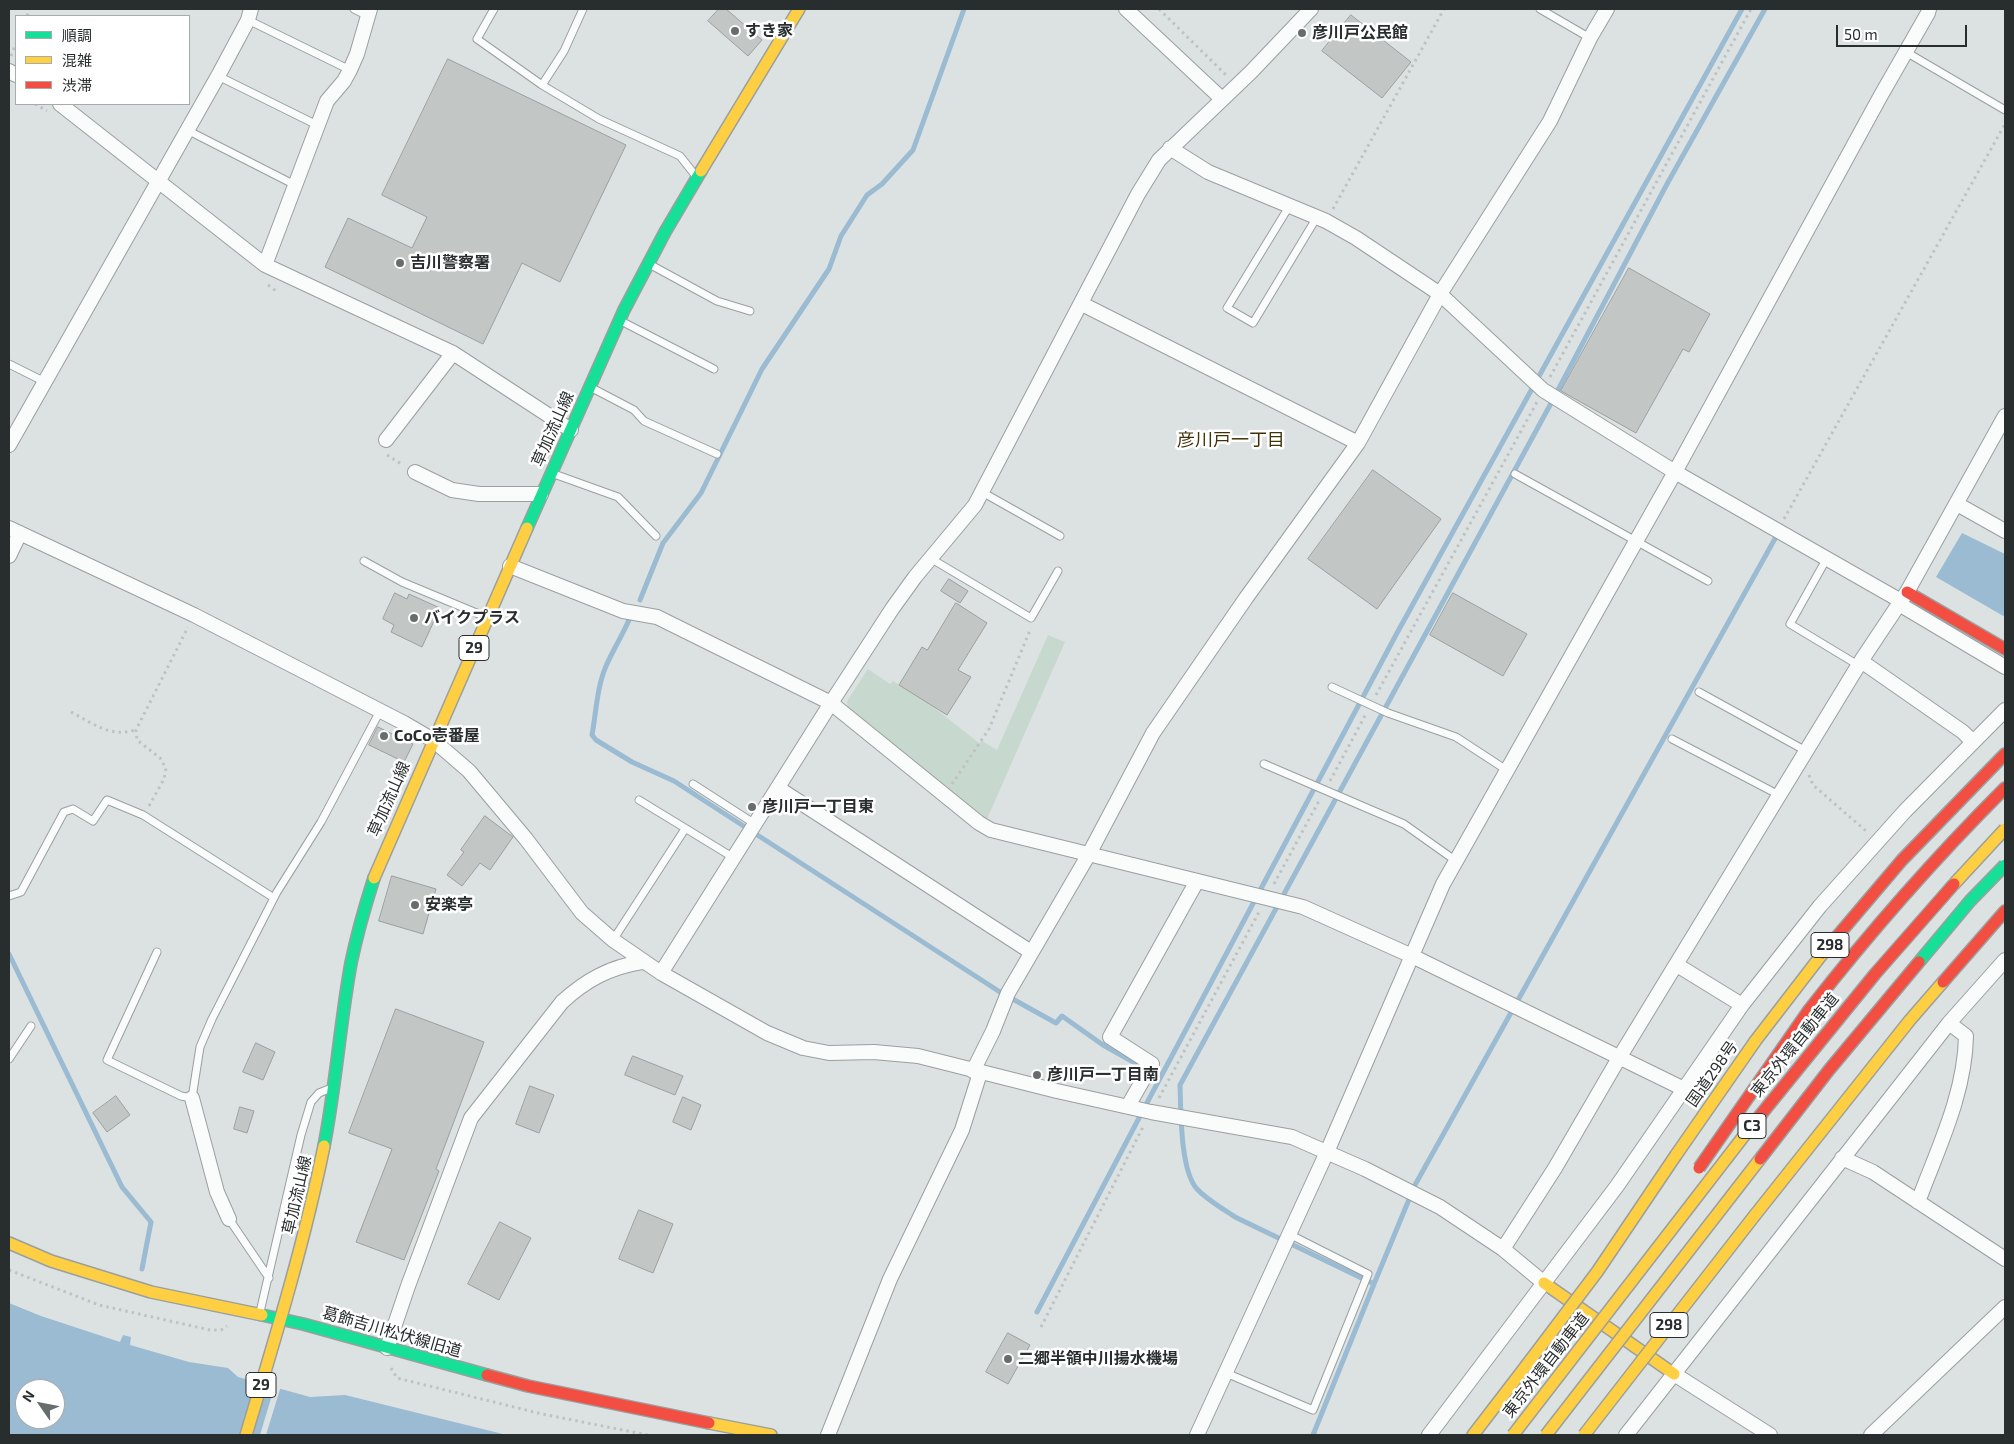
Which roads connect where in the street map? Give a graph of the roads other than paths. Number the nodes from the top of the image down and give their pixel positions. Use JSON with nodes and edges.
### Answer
{"nodes":[{"id":1,"x":354,"y":9,"type":"edge"},
{"id":2,"x":494,"y":9,"type":"edge"},
{"id":3,"x":583,"y":9,"type":"edge"},
{"id":4,"x":799,"y":9,"type":"edge"},
{"id":5,"x":1126,"y":9,"type":"edge"},
{"id":6,"x":1311,"y":9,"type":"edge"},
{"id":7,"x":1540,"y":9,"type":"edge"},
{"id":8,"x":1607,"y":9,"type":"edge"},
{"id":9,"x":1929,"y":9,"type":"edge"},
{"id":10,"x":369,"y":12,"type":"edge"},
{"id":11,"x":249,"y":14,"type":"edge"},
{"id":12,"x":1590,"y":38,"type":"junction"},
{"id":13,"x":1906,"y":52,"type":"junction"},
{"id":14,"x":350,"y":70,"type":"junction"},
{"id":15,"x":218,"y":76,"type":"junction"},
{"id":16,"x":542,"y":85,"type":"junction"},
{"id":17,"x":1222,"y":100,"type":"junction"},
{"id":18,"x":61,"y":105,"type":"edge"},
{"id":19,"x":2005,"y":110,"type":"edge"},
{"id":20,"x":317,"y":125,"type":"junction"},
{"id":21,"x":187,"y":130,"type":"junction"},
{"id":22,"x":1170,"y":148,"type":"junction"},
{"id":23,"x":697,"y":177,"type":"junction"},
{"id":24,"x":158,"y":181,"type":"junction"},
{"id":25,"x":295,"y":185,"type":"junction"},
{"id":26,"x":1290,"y":205,"type":"junction"},
{"id":27,"x":1322,"y":219,"type":"junction"},
{"id":28,"x":649,"y":264,"type":"junction"},
{"id":29,"x":265,"y":265,"type":"junction"},
{"id":30,"x":1440,"y":294,"type":"junction"},
{"id":31,"x":1082,"y":304,"type":"junction"},
{"id":32,"x":750,"y":311,"type":"dead end"},
{"id":33,"x":620,"y":320,"type":"junction"},
{"id":34,"x":452,"y":353,"type":"junction"},
{"id":35,"x":9,"y":364,"type":"edge"},
{"id":36,"x":714,"y":370,"type":"dead end"},
{"id":37,"x":45,"y":382,"type":"junction"},
{"id":38,"x":590,"y":387,"type":"junction"},
{"id":39,"x":2005,"y":416,"type":"edge"},
{"id":40,"x":571,"y":430,"type":"junction"},
{"id":41,"x":386,"y":440,"type":"dead end"},
{"id":42,"x":1358,"y":443,"type":"junction"},
{"id":43,"x":9,"y":445,"type":"edge"},
{"id":44,"x":717,"y":454,"type":"dead end"},
{"id":45,"x":415,"y":472,"type":"road end"},
{"id":46,"x":1675,"y":472,"type":"junction"},
{"id":47,"x":551,"y":473,"type":"junction"},
{"id":48,"x":1516,"y":474,"type":"dead end"},
{"id":49,"x":982,"y":492,"type":"junction"},
{"id":50,"x":542,"y":494,"type":"junction"},
{"id":51,"x":1957,"y":504,"type":"junction"},
{"id":52,"x":14,"y":530,"type":"edge"},
{"id":53,"x":2005,"y":531,"type":"edge"},
{"id":54,"x":656,"y":536,"type":"dead end"},
{"id":55,"x":1060,"y":536,"type":"dead end"},
{"id":56,"x":1636,"y":541,"type":"junction"},
{"id":57,"x":9,"y":556,"type":"edge"},
{"id":58,"x":930,"y":558,"type":"junction"},
{"id":59,"x":1826,"y":558,"type":"junction"},
{"id":60,"x":364,"y":561,"type":"dead end"},
{"id":61,"x":510,"y":566,"type":"junction"},
{"id":62,"x":1058,"y":570,"type":"dead end"},
{"id":63,"x":1708,"y":581,"type":"dead end"},
{"id":64,"x":1903,"y":599,"type":"junction"},
{"id":65,"x":487,"y":617,"type":"junction"},
{"id":66,"x":2005,"y":649,"type":"edge"},
{"id":67,"x":1860,"y":663,"type":"junction"},
{"id":68,"x":2005,"y":667,"type":"edge"},
{"id":69,"x":1332,"y":686,"type":"dead end"},
{"id":70,"x":1699,"y":692,"type":"dead end"},
{"id":71,"x":830,"y":703,"type":"junction"},
{"id":72,"x":2005,"y":710,"type":"edge"},
{"id":73,"x":380,"y":711,"type":"junction"},
{"id":74,"x":1672,"y":739,"type":"dead end"},
{"id":75,"x":433,"y":740,"type":"junction"},
{"id":76,"x":1973,"y":742,"type":"junction"},
{"id":77,"x":1805,"y":752,"type":"junction"},
{"id":78,"x":2005,"y":754,"type":"edge"},
{"id":79,"x":1264,"y":764,"type":"dead end"},
{"id":80,"x":1508,"y":771,"type":"junction"},
{"id":81,"x":693,"y":784,"type":"dead end"},
{"id":82,"x":778,"y":788,"type":"junction"},
{"id":83,"x":2005,"y":788,"type":"edge"},
{"id":84,"x":1779,"y":795,"type":"junction"},
{"id":85,"x":639,"y":800,"type":"dead end"},
{"id":86,"x":756,"y":824,"type":"junction"},
{"id":87,"x":685,"y":829,"type":"junction"},
{"id":88,"x":2005,"y":829,"type":"edge"},
{"id":89,"x":1089,"y":854,"type":"junction"},
{"id":90,"x":734,"y":858,"type":"junction"},
{"id":91,"x":1456,"y":861,"type":"junction"},
{"id":92,"x":2005,"y":865,"type":"edge"},
{"id":93,"x":1197,"y":881,"type":"junction"},
{"id":94,"x":9,"y":896,"type":"edge"},
{"id":95,"x":274,"y":898,"type":"junction"},
{"id":96,"x":2005,"y":911,"type":"edge"},
{"id":97,"x":613,"y":940,"type":"junction"},
{"id":98,"x":157,"y":952,"type":"dead end"},
{"id":99,"x":1031,"y":952,"type":"junction"},
{"id":100,"x":1412,"y":956,"type":"junction"},
{"id":101,"x":2005,"y":960,"type":"edge"},
{"id":102,"x":642,"y":962,"type":"junction"},
{"id":103,"x":1676,"y":965,"type":"junction"},
{"id":104,"x":661,"y":973,"type":"junction"},
{"id":105,"x":1742,"y":1005,"type":"junction"},
{"id":106,"x":1950,"y":1023,"type":"junction"},
{"id":107,"x":31,"y":1026,"type":"dead end"},
{"id":108,"x":1619,"y":1058,"type":"junction"},
{"id":109,"x":9,"y":1059,"type":"edge"},
{"id":110,"x":977,"y":1072,"type":"junction"},
{"id":111,"x":334,"y":1088,"type":"junction"},
{"id":112,"x":1684,"y":1089,"type":"junction"},
{"id":113,"x":192,"y":1098,"type":"junction"},
{"id":114,"x":1128,"y":1106,"type":"junction"},
{"id":115,"x":1327,"y":1152,"type":"junction"},
{"id":116,"x":1842,"y":1158,"type":"junction"},
{"id":117,"x":1694,"y":1176,"type":"dead end"},
{"id":118,"x":1918,"y":1202,"type":"junction"},
{"id":119,"x":229,"y":1219,"type":"joint"},
{"id":120,"x":1662,"y":1223,"type":"dead end"},
{"id":121,"x":1290,"y":1234,"type":"junction"},
{"id":122,"x":9,"y":1243,"type":"edge"},
{"id":123,"x":1504,"y":1249,"type":"junction"},
{"id":124,"x":2005,"y":1259,"type":"edge"},
{"id":125,"x":269,"y":1278,"type":"junction"},
{"id":126,"x":1544,"y":1283,"type":"junction"},
{"id":127,"x":2005,"y":1307,"type":"edge"},
{"id":128,"x":259,"y":1314,"type":"junction"},
{"id":129,"x":281,"y":1319,"type":"junction"},
{"id":130,"x":1579,"y":1350,"type":"junction"},
{"id":131,"x":388,"y":1355,"type":"junction"},
{"id":132,"x":1226,"y":1373,"type":"junction"},
{"id":133,"x":1674,"y":1374,"type":"junction"},
{"id":134,"x":246,"y":1435,"type":"edge"},
{"id":135,"x":771,"y":1435,"type":"edge"},
{"id":136,"x":828,"y":1435,"type":"edge"},
{"id":137,"x":1197,"y":1435,"type":"edge"},
{"id":138,"x":1429,"y":1435,"type":"edge"},
{"id":139,"x":1473,"y":1435,"type":"edge"},
{"id":140,"x":1513,"y":1435,"type":"edge"},
{"id":141,"x":1546,"y":1435,"type":"edge"},
{"id":142,"x":1584,"y":1435,"type":"edge"},
{"id":143,"x":1626,"y":1435,"type":"edge"},
{"id":144,"x":1770,"y":1435,"type":"edge"},
{"id":145,"x":1872,"y":1435,"type":"edge"}],
"edges":[{"from":1,"to":10,"type":"lane"},
{"from":2,"to":16,"type":"lane"},
{"from":3,"to":16,"type":"lane"},
{"from":4,"to":23,"type":"main road","name":"草加流山線","number":"29"},
{"from":5,"to":17,"type":"street"},
{"from":6,"to":17,"type":"street"},
{"from":7,"to":12,"type":"lane"},
{"from":8,"to":12,"type":"street"},
{"from":9,"to":13,"type":"street"},
{"from":10,"to":14,"type":"street"},
{"from":11,"to":14,"type":"lane"},
{"from":11,"to":15,"type":"street"},
{"from":12,"to":30,"type":"street"},
{"from":13,"to":19,"type":"lane"},
{"from":13,"to":46,"type":"street"},
{"from":14,"to":20,"type":"street"},
{"from":15,"to":20,"type":"lane"},
{"from":15,"to":21,"type":"street"},
{"from":16,"to":23,"type":"lane"},
{"from":17,"to":22,"type":"street"},
{"from":18,"to":24,"type":"street"},
{"from":20,"to":25,"type":"street"},
{"from":21,"to":24,"type":"street"},
{"from":21,"to":25,"type":"lane"},
{"from":22,"to":26,"type":"street"},
{"from":22,"to":31,"type":"street"},
{"from":23,"to":28,"type":"main road","name":"草加流山線","number":"29"},
{"from":24,"to":29,"type":"street"},
{"from":24,"to":37,"type":"street"},
{"from":25,"to":29,"type":"street"},
{"from":26,"to":27,"type":"street"},
{"from":26,"to":27,"type":"lane"},
{"from":27,"to":30,"type":"street"},
{"from":28,"to":32,"type":"lane"},
{"from":28,"to":33,"type":"main road","name":"草加流山線","number":"29"},
{"from":29,"to":34,"type":"street"},
{"from":30,"to":42,"type":"street"},
{"from":30,"to":46,"type":"street"},
{"from":31,"to":42,"type":"street"},
{"from":31,"to":49,"type":"street"},
{"from":33,"to":36,"type":"lane"},
{"from":33,"to":38,"type":"main road","name":"草加流山線","number":"29"},
{"from":34,"to":40,"type":"street"},
{"from":34,"to":41,"type":"street"},
{"from":35,"to":37,"type":"lane"},
{"from":37,"to":43,"type":"street"},
{"from":38,"to":40,"type":"main road","name":"草加流山線","number":"29"},
{"from":38,"to":44,"type":"lane"},
{"from":39,"to":51,"type":"street"},
{"from":40,"to":47,"type":"main road","name":"草加流山線","number":"29"},
{"from":42,"to":89,"type":"street"},
{"from":45,"to":50,"type":"street"},
{"from":46,"to":56,"type":"street"},
{"from":46,"to":59,"type":"street"},
{"from":47,"to":50,"type":"main road","name":"草加流山線","number":"29"},
{"from":47,"to":54,"type":"lane"},
{"from":48,"to":56,"type":"lane"},
{"from":49,"to":55,"type":"lane"},
{"from":49,"to":58,"type":"street"},
{"from":50,"to":61,"type":"main road","name":"草加流山線","number":"29"},
{"from":51,"to":53,"type":"street"},
{"from":51,"to":64,"type":"street"},
{"from":52,"to":57,"type":"street"},
{"from":52,"to":73,"type":"street"},
{"from":56,"to":63,"type":"lane"},
{"from":56,"to":80,"type":"street"},
{"from":58,"to":62,"type":"lane"},
{"from":58,"to":71,"type":"street"},
{"from":59,"to":64,"type":"street"},
{"from":59,"to":67,"type":"lane"},
{"from":60,"to":65,"type":"lane"},
{"from":61,"to":65,"type":"main road","name":"草加流山線","number":"29"},
{"from":61,"to":71,"type":"street"},
{"from":64,"to":66,"type":"main road"},
{"from":64,"to":67,"type":"street"},
{"from":64,"to":68,"type":"street"},
{"from":65,"to":75,"type":"main road","name":"草加流山線","number":"29"},
{"from":67,"to":76,"type":"street"},
{"from":67,"to":77,"type":"street"},
{"from":69,"to":80,"type":"lane"},
{"from":70,"to":77,"type":"lane"},
{"from":71,"to":82,"type":"street"},
{"from":71,"to":89,"type":"street"},
{"from":72,"to":76,"type":"street"},
{"from":73,"to":75,"type":"street"},
{"from":73,"to":95,"type":"lane"},
{"from":74,"to":84,"type":"lane"},
{"from":75,"to":97,"type":"street"},
{"from":75,"to":111,"type":"main road","name":"草加流山線","number":"29"},
{"from":76,"to":105,"type":"street"},
{"from":77,"to":84,"type":"street"},
{"from":78,"to":139,"type":"main road","name":"国道298号","number":"298","bridge":true},
{"from":79,"to":91,"type":"lane"},
{"from":80,"to":91,"type":"street"},
{"from":81,"to":86,"type":"lane"},
{"from":82,"to":86,"type":"street"},
{"from":82,"to":99,"type":"street"},
{"from":83,"to":117,"type":"main road","number":"298","bridge":true},
{"from":84,"to":103,"type":"street"},
{"from":85,"to":87,"type":"lane"},
{"from":86,"to":90,"type":"street"},
{"from":87,"to":90,"type":"lane"},
{"from":87,"to":97,"type":"lane"},
{"from":88,"to":130,"type":"main road","name":"東京外環自動車道","number":"C3","bridge":true},
{"from":89,"to":93,"type":"street"},
{"from":89,"to":99,"type":"street"},
{"from":90,"to":104,"type":"street"},
{"from":91,"to":100,"type":"street"},
{"from":92,"to":141,"type":"main road","number":"C3","bridge":true},
{"from":93,"to":100,"type":"street"},
{"from":93,"to":114,"type":"street"},
{"from":94,"to":95,"type":"lane"},
{"from":95,"to":113,"type":"lane"},
{"from":96,"to":142,"type":"main road","number":"298","bridge":true},
{"from":97,"to":102,"type":"street"},
{"from":98,"to":113,"type":"lane"},
{"from":99,"to":110,"type":"street"},
{"from":100,"to":108,"type":"street"},
{"from":100,"to":115,"type":"street"},
{"from":101,"to":106,"type":"street"},
{"from":102,"to":104,"type":"street"},
{"from":102,"to":131,"type":"street"},
{"from":103,"to":105,"type":"street"},
{"from":103,"to":108,"type":"street"},
{"from":104,"to":110,"type":"street"},
{"from":105,"to":112,"type":"street"},
{"from":106,"to":116,"type":"street"},
{"from":106,"to":118,"type":"street"},
{"from":107,"to":109,"type":"lane"},
{"from":108,"to":112,"type":"street"},
{"from":108,"to":123,"type":"street"},
{"from":110,"to":114,"type":"street"},
{"from":110,"to":136,"type":"street"},
{"from":111,"to":125,"type":"lane"},
{"from":111,"to":129,"type":"main road","name":"草加流山線","number":"29"},
{"from":112,"to":126,"type":"street"},
{"from":113,"to":119,"type":"street"},
{"from":114,"to":115,"type":"street"},
{"from":115,"to":121,"type":"street"},
{"from":115,"to":123,"type":"street"},
{"from":116,"to":118,"type":"street"},
{"from":116,"to":133,"type":"street"},
{"from":118,"to":124,"type":"street"},
{"from":119,"to":125,"type":"lane"},
{"from":120,"to":130,"type":"main road","bridge":true},
{"from":121,"to":132,"type":"street"},
{"from":121,"to":132,"type":"lane"},
{"from":122,"to":128,"type":"main road","name":"葛飾吉川松伏線旧道"},
{"from":123,"to":126,"type":"street"},
{"from":125,"to":128,"type":"lane"},
{"from":126,"to":133,"type":"main road"},
{"from":126,"to":138,"type":"street"},
{"from":127,"to":145,"type":"street"},
{"from":128,"to":129,"type":"main road","name":"葛飾吉川松伏線旧道"},
{"from":129,"to":131,"type":"main road","name":"葛飾吉川松伏線旧道"},
{"from":129,"to":134,"type":"main road","name":"草加流山線","number":"29"},
{"from":130,"to":140,"type":"main road","name":"東京外環自動車道","number":"C3","bridge":true},
{"from":131,"to":135,"type":"main road","name":"葛飾吉川松伏線旧道"},
{"from":132,"to":137,"type":"street"},
{"from":133,"to":143,"type":"street"},
{"from":133,"to":144,"type":"street"}]}
